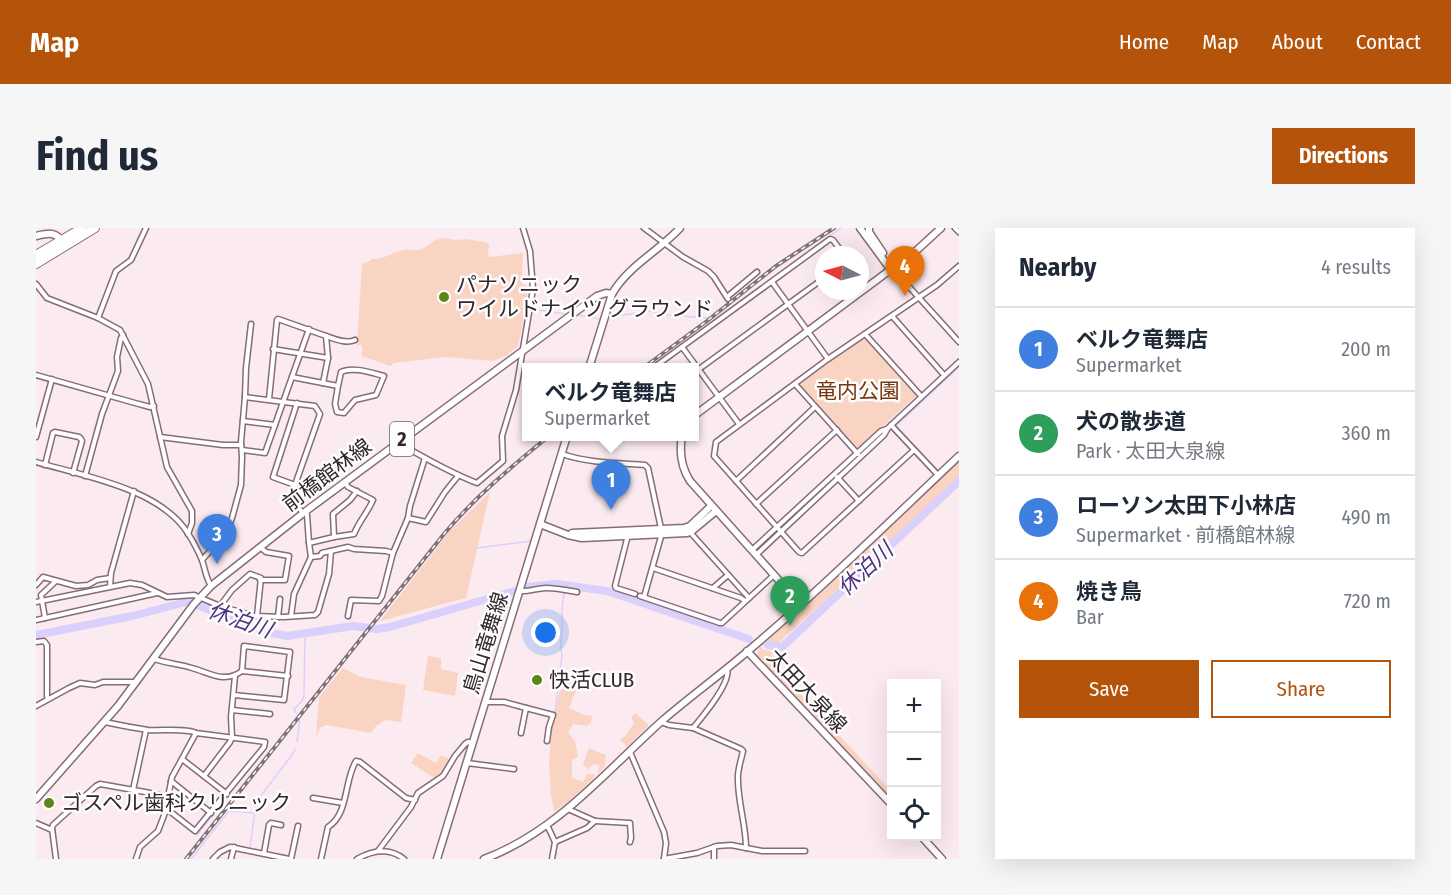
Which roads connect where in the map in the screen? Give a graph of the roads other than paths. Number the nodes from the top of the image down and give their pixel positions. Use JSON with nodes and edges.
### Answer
{"nodes":[{"id":1,"x":82,"y":228,"type":"edge"},
{"id":2,"x":95,"y":228,"type":"edge"},
{"id":3,"x":146,"y":228,"type":"edge"},
{"id":4,"x":523,"y":228,"type":"edge"},
{"id":5,"x":644,"y":228,"type":"edge"},
{"id":6,"x":680,"y":228,"type":"edge"},
{"id":7,"x":860,"y":228,"type":"edge"},
{"id":8,"x":869,"y":228,"type":"edge"},
{"id":9,"x":941,"y":228,"type":"edge"},
{"id":10,"x":955,"y":228,"type":"edge"},
{"id":11,"x":46,"y":231,"type":"edge"},
{"id":12,"x":959,"y":232,"type":"edge"},
{"id":13,"x":36,"y":236,"type":"edge"},
{"id":14,"x":64,"y":243,"type":"junction"},
{"id":15,"x":666,"y":243,"type":"junction"},
{"id":16,"x":821,"y":246,"type":"edge"},
{"id":17,"x":837,"y":246,"type":"edge"},
{"id":18,"x":815,"y":250,"type":"edge"},
{"id":19,"x":36,"y":255,"type":"edge"},
{"id":20,"x":36,"y":264,"type":"edge"},
{"id":21,"x":959,"y":266,"type":"edge"},
{"id":22,"x":893,"y":269,"type":"junction"},
{"id":23,"x":757,"y":272,"type":"dead end"},
{"id":24,"x":772,"y":282,"type":"junction"},
{"id":25,"x":36,"y":284,"type":"edge"},
{"id":26,"x":815,"y":284,"type":"edge"},
{"id":27,"x":612,"y":294,"type":"junction"},
{"id":28,"x":919,"y":298,"type":"junction"},
{"id":29,"x":788,"y":304,"type":"junction"},
{"id":30,"x":892,"y":316,"type":"junction"},
{"id":31,"x":98,"y":318,"type":"junction"},
{"id":32,"x":251,"y":324,"type":"dead end"},
{"id":33,"x":309,"y":329,"type":"junction"},
{"id":34,"x":808,"y":332,"type":"junction"},
{"id":35,"x":865,"y":334,"type":"junction"},
{"id":36,"x":123,"y":335,"type":"junction"},
{"id":37,"x":326,"y":336,"type":"junction"},
{"id":38,"x":355,"y":340,"type":"dead end"},
{"id":39,"x":959,"y":342,"type":"edge"},
{"id":40,"x":682,"y":347,"type":"junction"},
{"id":41,"x":273,"y":349,"type":"junction"},
{"id":42,"x":523,"y":350,"type":"junction"},
{"id":43,"x":300,"y":353,"type":"junction"},
{"id":44,"x":328,"y":358,"type":"junction"},
{"id":45,"x":828,"y":359,"type":"junction"},
{"id":46,"x":959,"y":362,"type":"edge"},
{"id":47,"x":591,"y":363,"type":"edge"},
{"id":48,"x":660,"y":363,"type":"edge"},
{"id":49,"x":692,"y":363,"type":"edge"},
{"id":50,"x":699,"y":370,"type":"edge"},
{"id":51,"x":699,"y":373,"type":"edge"},
{"id":52,"x":36,"y":375,"type":"edge"},
{"id":53,"x":944,"y":375,"type":"junction"},
{"id":54,"x":292,"y":377,"type":"junction"},
{"id":55,"x":52,"y":379,"type":"junction"},
{"id":56,"x":323,"y":383,"type":"junction"},
{"id":57,"x":795,"y":384,"type":"junction"},
{"id":58,"x":338,"y":386,"type":"junction"},
{"id":59,"x":108,"y":395,"type":"junction"},
{"id":60,"x":719,"y":396,"type":"junction"},
{"id":61,"x":921,"y":396,"type":"junction"},
{"id":62,"x":246,"y":397,"type":"junction"},
{"id":63,"x":269,"y":399,"type":"junction"},
{"id":64,"x":283,"y":401,"type":"junction"},
{"id":65,"x":297,"y":403,"type":"junction"},
{"id":66,"x":154,"y":406,"type":"junction"},
{"id":67,"x":815,"y":407,"type":"junction"},
{"id":68,"x":699,"y":412,"type":"edge"},
{"id":69,"x":243,"y":422,"type":"junction"},
{"id":70,"x":739,"y":424,"type":"junction"},
{"id":71,"x":275,"y":425,"type":"junction"},
{"id":72,"x":890,"y":427,"type":"junction"},
{"id":73,"x":837,"y":430,"type":"junction"},
{"id":74,"x":36,"y":437,"type":"edge"},
{"id":75,"x":160,"y":437,"type":"junction"},
{"id":76,"x":400,"y":441,"type":"junction"},
{"id":77,"x":566,"y":441,"type":"edge"},
{"id":78,"x":681,"y":441,"type":"edge"},
{"id":79,"x":242,"y":447,"type":"junction"},
{"id":80,"x":914,"y":450,"type":"junction"},
{"id":81,"x":562,"y":454,"type":"junction"},
{"id":82,"x":859,"y":454,"type":"junction"},
{"id":83,"x":959,"y":456,"type":"edge"},
{"id":84,"x":424,"y":458,"type":"junction"},
{"id":85,"x":36,"y":462,"type":"edge"},
{"id":86,"x":45,"y":465,"type":"junction"},
{"id":87,"x":73,"y":473,"type":"junction"},
{"id":88,"x":85,"y":476,"type":"junction"},
{"id":89,"x":458,"y":476,"type":"junction"},
{"id":90,"x":836,"y":476,"type":"junction"},
{"id":91,"x":938,"y":476,"type":"junction"},
{"id":92,"x":736,"y":481,"type":"junction"},
{"id":93,"x":344,"y":482,"type":"junction"},
{"id":94,"x":295,"y":485,"type":"junction"},
{"id":95,"x":134,"y":491,"type":"junction"},
{"id":96,"x":357,"y":491,"type":"junction"},
{"id":97,"x":859,"y":501,"type":"junction"},
{"id":98,"x":756,"y":504,"type":"junction"},
{"id":99,"x":713,"y":508,"type":"junction"},
{"id":100,"x":305,"y":512,"type":"junction"},
{"id":101,"x":408,"y":518,"type":"junction"},
{"id":102,"x":540,"y":524,"type":"junction"},
{"id":103,"x":688,"y":530,"type":"junction"},
{"id":104,"x":779,"y":530,"type":"junction"},
{"id":105,"x":661,"y":532,"type":"junction"},
{"id":106,"x":628,"y":533,"type":"junction"},
{"id":107,"x":188,"y":534,"type":"junction"},
{"id":108,"x":334,"y":537,"type":"junction"},
{"id":109,"x":309,"y":543,"type":"junction"},
{"id":110,"x":260,"y":547,"type":"junction"},
{"id":111,"x":331,"y":551,"type":"junction"},
{"id":112,"x":754,"y":553,"type":"junction"},
{"id":113,"x":393,"y":554,"type":"junction"},
{"id":114,"x":311,"y":557,"type":"junction"},
{"id":115,"x":202,"y":560,"type":"junction"},
{"id":116,"x":652,"y":568,"type":"junction"},
{"id":117,"x":728,"y":574,"type":"junction"},
{"id":118,"x":774,"y":575,"type":"junction"},
{"id":119,"x":110,"y":578,"type":"junction"},
{"id":120,"x":56,"y":580,"type":"junction"},
{"id":121,"x":260,"y":580,"type":"junction"},
{"id":122,"x":36,"y":585,"type":"edge"},
{"id":123,"x":211,"y":586,"type":"junction"},
{"id":124,"x":110,"y":587,"type":"junction"},
{"id":125,"x":713,"y":589,"type":"junction"},
{"id":126,"x":520,"y":591,"type":"junction"},
{"id":127,"x":157,"y":592,"type":"junction"},
{"id":128,"x":577,"y":592,"type":"dead end"},
{"id":129,"x":640,"y":596,"type":"junction"},
{"id":130,"x":280,"y":599,"type":"dead end"},
{"id":131,"x":747,"y":599,"type":"junction"},
{"id":132,"x":198,"y":600,"type":"junction"},
{"id":133,"x":39,"y":601,"type":"edge"},
{"id":134,"x":800,"y":604,"type":"junction"},
{"id":135,"x":220,"y":606,"type":"junction"},
{"id":136,"x":257,"y":616,"type":"junction"},
{"id":137,"x":291,"y":616,"type":"junction"},
{"id":138,"x":348,"y":616,"type":"dead end"},
{"id":139,"x":278,"y":617,"type":"junction"},
{"id":140,"x":45,"y":618,"type":"junction"},
{"id":141,"x":36,"y":620,"type":"edge"},
{"id":142,"x":36,"y":642,"type":"edge"},
{"id":143,"x":747,"y":651,"type":"junction"},
{"id":144,"x":153,"y":659,"type":"junction"},
{"id":145,"x":727,"y":668,"type":"junction"},
{"id":146,"x":242,"y":671,"type":"junction"},
{"id":147,"x":235,"y":676,"type":"junction"},
{"id":148,"x":288,"y":676,"type":"junction"},
{"id":149,"x":137,"y":682,"type":"junction"},
{"id":150,"x":234,"y":695,"type":"junction"},
{"id":151,"x":48,"y":699,"type":"junction"},
{"id":152,"x":485,"y":702,"type":"junction"},
{"id":153,"x":36,"y":706,"type":"edge"},
{"id":154,"x":526,"y":708,"type":"junction"},
{"id":155,"x":232,"y":710,"type":"junction"},
{"id":156,"x":270,"y":714,"type":"dead end"},
{"id":157,"x":105,"y":722,"type":"junction"},
{"id":158,"x":661,"y":722,"type":"junction"},
{"id":159,"x":693,"y":728,"type":"junction"},
{"id":160,"x":146,"y":730,"type":"junction"},
{"id":161,"x":195,"y":733,"type":"junction"},
{"id":162,"x":521,"y":733,"type":"dead end"},
{"id":163,"x":232,"y":737,"type":"junction"},
{"id":164,"x":547,"y":741,"type":"dead end"},
{"id":165,"x":472,"y":743,"type":"junction"},
{"id":166,"x":630,"y":752,"type":"junction"},
{"id":167,"x":182,"y":759,"type":"junction"},
{"id":168,"x":466,"y":763,"type":"junction"},
{"id":169,"x":514,"y":769,"type":"dead end"},
{"id":170,"x":204,"y":776,"type":"junction"},
{"id":171,"x":171,"y":781,"type":"junction"},
{"id":172,"x":133,"y":790,"type":"junction"},
{"id":173,"x":227,"y":794,"type":"junction"},
{"id":174,"x":168,"y":797,"type":"junction"},
{"id":175,"x":313,"y":798,"type":"dead end"},
{"id":176,"x":36,"y":799,"type":"edge"},
{"id":177,"x":415,"y":800,"type":"junction"},
{"id":178,"x":887,"y":801,"type":"edge"},
{"id":179,"x":343,"y":803,"type":"junction"},
{"id":180,"x":167,"y":808,"type":"junction"},
{"id":181,"x":568,"y":809,"type":"junction"},
{"id":182,"x":211,"y":813,"type":"junction"},
{"id":183,"x":595,"y":821,"type":"junction"},
{"id":184,"x":36,"y":823,"type":"edge"},
{"id":185,"x":281,"y":825,"type":"dead end"},
{"id":186,"x":547,"y":825,"type":"junction"},
{"id":187,"x":298,"y":826,"type":"dead end"},
{"id":188,"x":52,"y":831,"type":"junction"},
{"id":189,"x":925,"y":841,"type":"edge"},
{"id":190,"x":555,"y":842,"type":"junction"},
{"id":191,"x":630,"y":842,"type":"dead end"},
{"id":192,"x":234,"y":847,"type":"junction"},
{"id":193,"x":714,"y":847,"type":"junction"},
{"id":194,"x":746,"y":848,"type":"junction"},
{"id":195,"x":378,"y":851,"type":"junction"},
{"id":196,"x":762,"y":851,"type":"junction"},
{"id":197,"x":806,"y":852,"type":"dead end"},
{"id":198,"x":264,"y":853,"type":"junction"},
{"id":199,"x":499,"y":856,"type":"edge"},
{"id":200,"x":56,"y":859,"type":"edge"},
{"id":201,"x":136,"y":859,"type":"edge"},
{"id":202,"x":213,"y":859,"type":"edge"},
{"id":203,"x":231,"y":859,"type":"edge"},
{"id":204,"x":290,"y":859,"type":"edge"},
{"id":205,"x":321,"y":859,"type":"edge"},
{"id":206,"x":357,"y":859,"type":"edge"},
{"id":207,"x":404,"y":859,"type":"edge"},
{"id":208,"x":437,"y":859,"type":"edge"},
{"id":209,"x":484,"y":859,"type":"edge"},
{"id":210,"x":552,"y":859,"type":"edge"},
{"id":211,"x":664,"y":859,"type":"edge"},
{"id":212,"x":714,"y":859,"type":"edge"},
{"id":213,"x":761,"y":859,"type":"edge"},
{"id":214,"x":942,"y":859,"type":"edge"}],
"edges":[{"from":1,"to":14,"type":"highway"},
{"from":2,"to":14,"type":"highway"},
{"from":3,"to":31,"type":"street"},
{"from":4,"to":42,"type":"street"},
{"from":5,"to":15,"type":"street"},
{"from":6,"to":15,"type":"main road","name":"前橋館林線","number":"2"},
{"from":7,"to":22,"type":"main road"},
{"from":8,"to":22,"type":"main road"},
{"from":9,"to":22,"type":"main road"},
{"from":10,"to":12,"type":"street"},
{"from":11,"to":13,"type":"main road"},
{"from":11,"to":14,"type":"main road"},
{"from":14,"to":19,"type":"highway"},
{"from":14,"to":20,"type":"highway"},
{"from":15,"to":23,"type":"street"},
{"from":15,"to":27,"type":"main road","name":"前橋館林線","number":"2"},
{"from":16,"to":17,"type":"street"},
{"from":18,"to":24,"type":"street"},
{"from":21,"to":28,"type":"street"},
{"from":22,"to":28,"type":"street"},
{"from":22,"to":34,"type":"main road"},
{"from":24,"to":29,"type":"street"},
{"from":24,"to":40,"type":"street"},
{"from":25,"to":31,"type":"street"},
{"from":26,"to":29,"type":"street"},
{"from":27,"to":42,"type":"main road","name":"前橋館林線","number":"2"},
{"from":27,"to":47,"type":"main road"},
{"from":28,"to":30,"type":"street"},
{"from":28,"to":39,"type":"street"},
{"from":29,"to":34,"type":"street"},
{"from":29,"to":50,"type":"street"},
{"from":30,"to":35,"type":"street"},
{"from":30,"to":53,"type":"street"},
{"from":31,"to":36,"type":"street"},
{"from":32,"to":62,"type":"street"},
{"from":33,"to":37,"type":"street"},
{"from":33,"to":41,"type":"street"},
{"from":33,"to":43,"type":"street"},
{"from":34,"to":45,"type":"street"},
{"from":34,"to":60,"type":"main road"},
{"from":35,"to":45,"type":"street"},
{"from":35,"to":61,"type":"street"},
{"from":36,"to":59,"type":"street"},
{"from":36,"to":66,"type":"street"},
{"from":37,"to":38,"type":"street"},
{"from":37,"to":44,"type":"street"},
{"from":40,"to":48,"type":"street"},
{"from":40,"to":49,"type":"street"},
{"from":41,"to":43,"type":"street"},
{"from":41,"to":63,"type":"street"},
{"from":42,"to":76,"type":"main road","name":"前橋館林線","number":"2"},
{"from":42,"to":89,"type":"street"},
{"from":43,"to":44,"type":"street"},
{"from":43,"to":54,"type":"street"},
{"from":44,"to":56,"type":"street"},
{"from":45,"to":57,"type":"street"},
{"from":46,"to":53,"type":"street"},
{"from":51,"to":60,"type":"street"},
{"from":52,"to":55,"type":"street"},
{"from":53,"to":61,"type":"street"},
{"from":54,"to":56,"type":"street"},
{"from":54,"to":64,"type":"street"},
{"from":55,"to":59,"type":"street"},
{"from":55,"to":74,"type":"street"},
{"from":56,"to":58,"type":"street"},
{"from":57,"to":67,"type":"street"},
{"from":57,"to":70,"type":"street"},
{"from":58,"to":58,"type":"street"},
{"from":59,"to":66,"type":"street"},
{"from":59,"to":88,"type":"street"},
{"from":60,"to":68,"type":"main road"},
{"from":60,"to":70,"type":"street"},
{"from":61,"to":72,"type":"street"},
{"from":62,"to":63,"type":"street"},
{"from":62,"to":69,"type":"street"},
{"from":63,"to":64,"type":"street"},
{"from":64,"to":65,"type":"street"},
{"from":64,"to":71,"type":"street"},
{"from":65,"to":94,"type":"street"},
{"from":65,"to":94,"type":"street"},
{"from":66,"to":75,"type":"street"},
{"from":67,"to":73,"type":"street"},
{"from":67,"to":92,"type":"street"},
{"from":69,"to":71,"type":"street"},
{"from":69,"to":79,"type":"street"},
{"from":70,"to":92,"type":"street"},
{"from":71,"to":79,"type":"street"},
{"from":72,"to":80,"type":"street"},
{"from":72,"to":82,"type":"street"},
{"from":73,"to":82,"type":"street"},
{"from":73,"to":98,"type":"street"},
{"from":75,"to":79,"type":"street"},
{"from":75,"to":107,"type":"street"},
{"from":76,"to":84,"type":"street"},
{"from":76,"to":93,"type":"main road","name":"前橋館林線","number":"2"},
{"from":77,"to":81,"type":"main road","name":"鳥山竜舞線"},
{"from":78,"to":99,"type":"main road"},
{"from":79,"to":115,"type":"street"},
{"from":80,"to":91,"type":"street"},
{"from":80,"to":97,"type":"street"},
{"from":81,"to":102,"type":"main road","name":"鳥山竜舞線"},
{"from":81,"to":105,"type":"street"},
{"from":82,"to":90,"type":"street"},
{"from":83,"to":91,"type":"main road","name":"太田大泉線"},
{"from":84,"to":89,"type":"street"},
{"from":84,"to":101,"type":"street"},
{"from":85,"to":86,"type":"street"},
{"from":86,"to":87,"type":"street"},
{"from":86,"to":87,"type":"street"},
{"from":87,"to":88,"type":"street"},
{"from":88,"to":95,"type":"street"},
{"from":89,"to":101,"type":"street"},
{"from":90,"to":97,"type":"street"},
{"from":90,"to":104,"type":"street"},
{"from":91,"to":134,"type":"main road","name":"太田大泉線"},
{"from":92,"to":98,"type":"street"},
{"from":93,"to":96,"type":"street"},
{"from":93,"to":100,"type":"main road","name":"前橋館林線","number":"2"},
{"from":94,"to":100,"type":"street"},
{"from":95,"to":107,"type":"street"},
{"from":95,"to":119,"type":"street"},
{"from":96,"to":108,"type":"street"},
{"from":96,"to":108,"type":"street"},
{"from":97,"to":104,"type":"street"},
{"from":98,"to":104,"type":"street"},
{"from":99,"to":103,"type":"main road"},
{"from":99,"to":112,"type":"main road"},
{"from":100,"to":109,"type":"street"},
{"from":100,"to":110,"type":"main road","name":"前橋館林線","number":"2"},
{"from":101,"to":113,"type":"street"},
{"from":102,"to":106,"type":"main road"},
{"from":102,"to":126,"type":"main road","name":"鳥山竜舞線"},
{"from":103,"to":105,"type":"main road"},
{"from":103,"to":117,"type":"street"},
{"from":104,"to":112,"type":"street"},
{"from":105,"to":106,"type":"main road"},
{"from":105,"to":116,"type":"street"},
{"from":106,"to":129,"type":"street"},
{"from":107,"to":115,"type":"street"},
{"from":108,"to":109,"type":"street"},
{"from":109,"to":114,"type":"street"},
{"from":110,"to":121,"type":"street"},
{"from":110,"to":123,"type":"main road","name":"前橋館林線","number":"2"},
{"from":111,"to":113,"type":"street"},
{"from":111,"to":114,"type":"street"},
{"from":111,"to":137,"type":"street"},
{"from":112,"to":118,"type":"main road"},
{"from":113,"to":138,"type":"street"},
{"from":114,"to":137,"type":"street"},
{"from":115,"to":123,"type":"street"},
{"from":116,"to":125,"type":"street"},
{"from":116,"to":129,"type":"street"},
{"from":117,"to":125,"type":"street"},
{"from":117,"to":131,"type":"street"},
{"from":118,"to":131,"type":"street"},
{"from":118,"to":134,"type":"main road"},
{"from":119,"to":120,"type":"street"},
{"from":119,"to":124,"type":"street"},
{"from":120,"to":122,"type":"street"},
{"from":120,"to":133,"type":"street"},
{"from":121,"to":135,"type":"street"},
{"from":121,"to":136,"type":"street"},
{"from":123,"to":132,"type":"main road","name":"前橋館林線","number":"2"},
{"from":124,"to":127,"type":"street"},
{"from":124,"to":133,"type":"street"},
{"from":125,"to":131,"type":"street"},
{"from":126,"to":128,"type":"street"},
{"from":126,"to":152,"type":"main road","name":"鳥山竜舞線"},
{"from":127,"to":132,"type":"street"},
{"from":127,"to":140,"type":"street"},
{"from":129,"to":131,"type":"street"},
{"from":130,"to":139,"type":"street"},
{"from":132,"to":135,"type":"street"},
{"from":132,"to":144,"type":"main road","name":"前橋館林線","number":"2"},
{"from":133,"to":140,"type":"street"},
{"from":134,"to":143,"type":"main road","name":"太田大泉線"},
{"from":135,"to":136,"type":"street"},
{"from":136,"to":139,"type":"street"},
{"from":137,"to":139,"type":"street"},
{"from":140,"to":141,"type":"street"},
{"from":142,"to":151,"type":"street"},
{"from":143,"to":145,"type":"main road"},
{"from":143,"to":178,"type":"main road","name":"太田大泉線"},
{"from":144,"to":147,"type":"street"},
{"from":144,"to":149,"type":"main road","name":"前橋館林線","number":"2"},
{"from":145,"to":158,"type":"main road"},
{"from":145,"to":159,"type":"street"},
{"from":146,"to":147,"type":"street"},
{"from":146,"to":148,"type":"street"},
{"from":146,"to":148,"type":"street"},
{"from":147,"to":150,"type":"street"},
{"from":148,"to":150,"type":"street"},
{"from":149,"to":151,"type":"street"},
{"from":149,"to":157,"type":"main road","name":"前橋館林線","number":"2"},
{"from":150,"to":155,"type":"street"},
{"from":151,"to":153,"type":"street"},
{"from":152,"to":154,"type":"street"},
{"from":152,"to":165,"type":"main road","name":"鳥山竜舞線"},
{"from":154,"to":162,"type":"street"},
{"from":154,"to":164,"type":"street"},
{"from":155,"to":156,"type":"street"},
{"from":155,"to":163,"type":"street"},
{"from":157,"to":160,"type":"street"},
{"from":157,"to":176,"type":"main road","name":"前橋館林線","number":"2"},
{"from":158,"to":159,"type":"street"},
{"from":158,"to":166,"type":"main road"},
{"from":159,"to":194,"type":"street"},
{"from":160,"to":161,"type":"street"},
{"from":160,"to":172,"type":"street"},
{"from":161,"to":163,"type":"street"},
{"from":161,"to":167,"type":"street"},
{"from":163,"to":170,"type":"street"},
{"from":163,"to":173,"type":"street"},
{"from":165,"to":168,"type":"main road","name":"鳥山竜舞線"},
{"from":165,"to":177,"type":"street"},
{"from":166,"to":181,"type":"main road"},
{"from":166,"to":211,"type":"street"},
{"from":167,"to":170,"type":"street"},
{"from":167,"to":171,"type":"street"},
{"from":168,"to":169,"type":"street"},
{"from":168,"to":208,"type":"main road","name":"鳥山竜舞線"},
{"from":170,"to":173,"type":"street"},
{"from":171,"to":174,"type":"street"},
{"from":171,"to":182,"type":"street"},
{"from":172,"to":174,"type":"street"},
{"from":172,"to":188,"type":"street"},
{"from":173,"to":182,"type":"street"},
{"from":174,"to":180,"type":"street"},
{"from":175,"to":179,"type":"street"},
{"from":177,"to":179,"type":"street"},
{"from":177,"to":195,"type":"street"},
{"from":179,"to":205,"type":"street"},
{"from":180,"to":182,"type":"street"},
{"from":180,"to":201,"type":"street"},
{"from":181,"to":183,"type":"street"},
{"from":181,"to":186,"type":"main road"},
{"from":183,"to":190,"type":"street"},
{"from":183,"to":191,"type":"street"},
{"from":184,"to":188,"type":"street"},
{"from":185,"to":198,"type":"street"},
{"from":186,"to":190,"type":"street"},
{"from":186,"to":199,"type":"main road"},
{"from":187,"to":204,"type":"street"},
{"from":188,"to":200,"type":"street"},
{"from":189,"to":214,"type":"main road"},
{"from":190,"to":210,"type":"street"},
{"from":192,"to":198,"type":"street"},
{"from":192,"to":202,"type":"street"},
{"from":192,"to":203,"type":"street"},
{"from":193,"to":194,"type":"street"},
{"from":193,"to":211,"type":"street"},
{"from":193,"to":212,"type":"street"},
{"from":194,"to":196,"type":"street"},
{"from":195,"to":206,"type":"street"},
{"from":195,"to":207,"type":"street"},
{"from":196,"to":197,"type":"street"},
{"from":196,"to":213,"type":"street"},
{"from":198,"to":204,"type":"street"},
{"from":199,"to":209,"type":"main road"}]}
